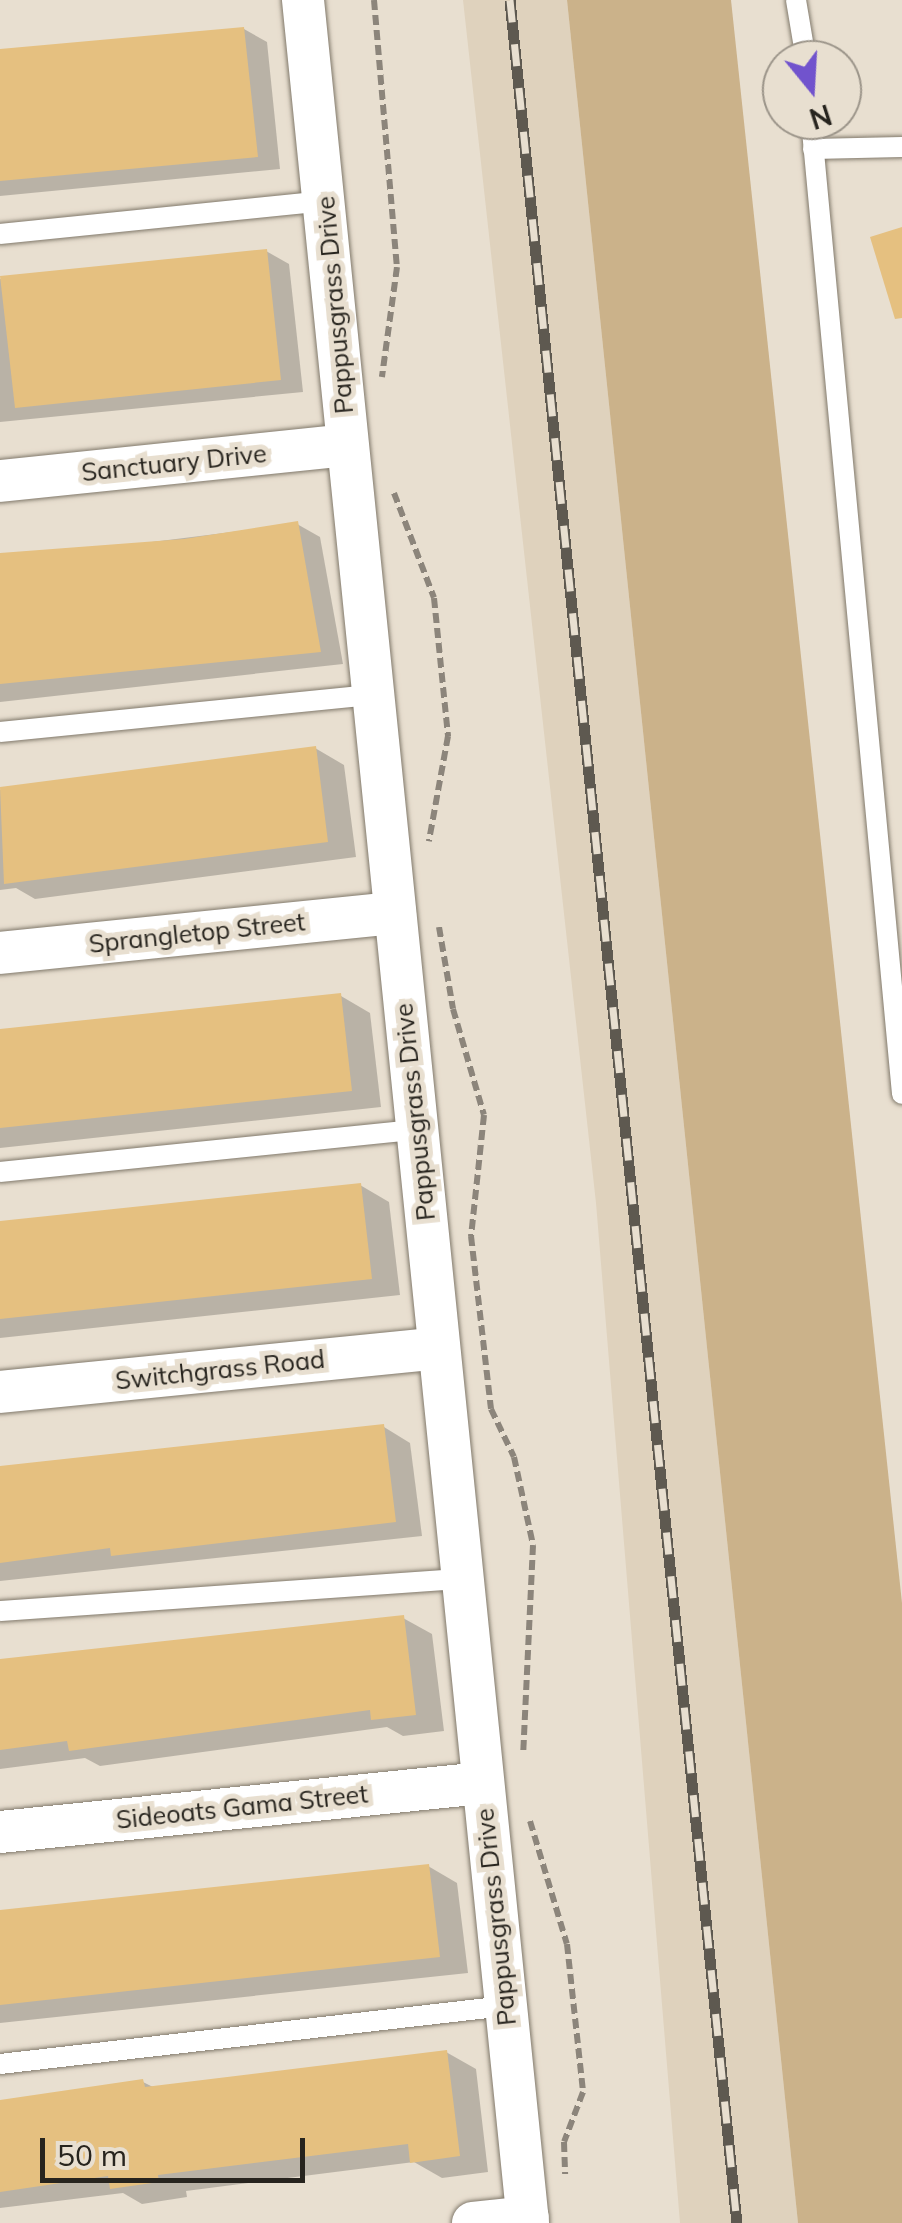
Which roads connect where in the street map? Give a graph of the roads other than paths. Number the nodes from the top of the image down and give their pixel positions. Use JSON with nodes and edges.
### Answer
{"nodes":[{"id":1,"x":303,"y":0,"type":"edge"},
{"id":2,"x":796,"y":0,"type":"edge"},
{"id":3,"x":803,"y":40,"type":"edge"},
{"id":4,"x":812,"y":140,"type":"edge"},
{"id":5,"x":902,"y":147,"type":"edge"},
{"id":6,"x":813,"y":149,"type":"junction"},
{"id":7,"x":327,"y":201,"type":"junction"},
{"id":8,"x":0,"y":234,"type":"edge"},
{"id":9,"x":347,"y":445,"type":"junction"},
{"id":10,"x":0,"y":480,"type":"edge"},
{"id":11,"x":373,"y":695,"type":"junction"},
{"id":12,"x":0,"y":732,"type":"edge"},
{"id":13,"x":395,"y":913,"type":"junction"},
{"id":14,"x":0,"y":953,"type":"edge"},
{"id":15,"x":902,"y":1094,"type":"edge"},
{"id":16,"x":417,"y":1130,"type":"junction"},
{"id":17,"x":0,"y":1172,"type":"edge"},
{"id":18,"x":439,"y":1348,"type":"junction"},
{"id":19,"x":0,"y":1392,"type":"edge"},
{"id":20,"x":463,"y":1578,"type":"junction"},
{"id":21,"x":0,"y":1611,"type":"edge"},
{"id":22,"x":483,"y":1782,"type":"junction"},
{"id":23,"x":0,"y":1832,"type":"edge"},
{"id":24,"x":504,"y":2006,"type":"junction"},
{"id":25,"x":0,"y":2064,"type":"edge"},
{"id":26,"x":528,"y":2220,"type":"edge"},
{"id":27,"x":473,"y":2223,"type":"edge"}],
"edges":[{"from":1,"to":7,"type":"street","name":"Pappusgrass Drive"},
{"from":2,"to":3,"type":"lane"},
{"from":4,"to":6,"type":"lane"},
{"from":5,"to":6,"type":"lane"},
{"from":6,"to":15,"type":"lane"},
{"from":7,"to":8,"type":"lane"},
{"from":7,"to":9,"type":"street","name":"Pappusgrass Drive"},
{"from":9,"to":10,"type":"street","name":"Sanctuary Drive"},
{"from":9,"to":11,"type":"street","name":"Pappusgrass Drive"},
{"from":11,"to":12,"type":"lane"},
{"from":11,"to":13,"type":"street","name":"Pappusgrass Drive"},
{"from":13,"to":14,"type":"street","name":"Sprangletop Street"},
{"from":13,"to":16,"type":"street","name":"Pappusgrass Drive"},
{"from":16,"to":17,"type":"lane"},
{"from":16,"to":18,"type":"street","name":"Pappusgrass Drive"},
{"from":18,"to":19,"type":"street","name":"Switchgrass Road"},
{"from":18,"to":20,"type":"street","name":"Pappusgrass Drive"},
{"from":20,"to":21,"type":"lane"},
{"from":20,"to":22,"type":"street","name":"Pappusgrass Drive"},
{"from":22,"to":23,"type":"street","name":"Sideoats Gama Street"},
{"from":22,"to":24,"type":"street","name":"Pappusgrass Drive"},
{"from":24,"to":25,"type":"lane"},
{"from":24,"to":26,"type":"street","name":"Pappusgrass Drive"},
{"from":26,"to":27,"type":"street"}]}
